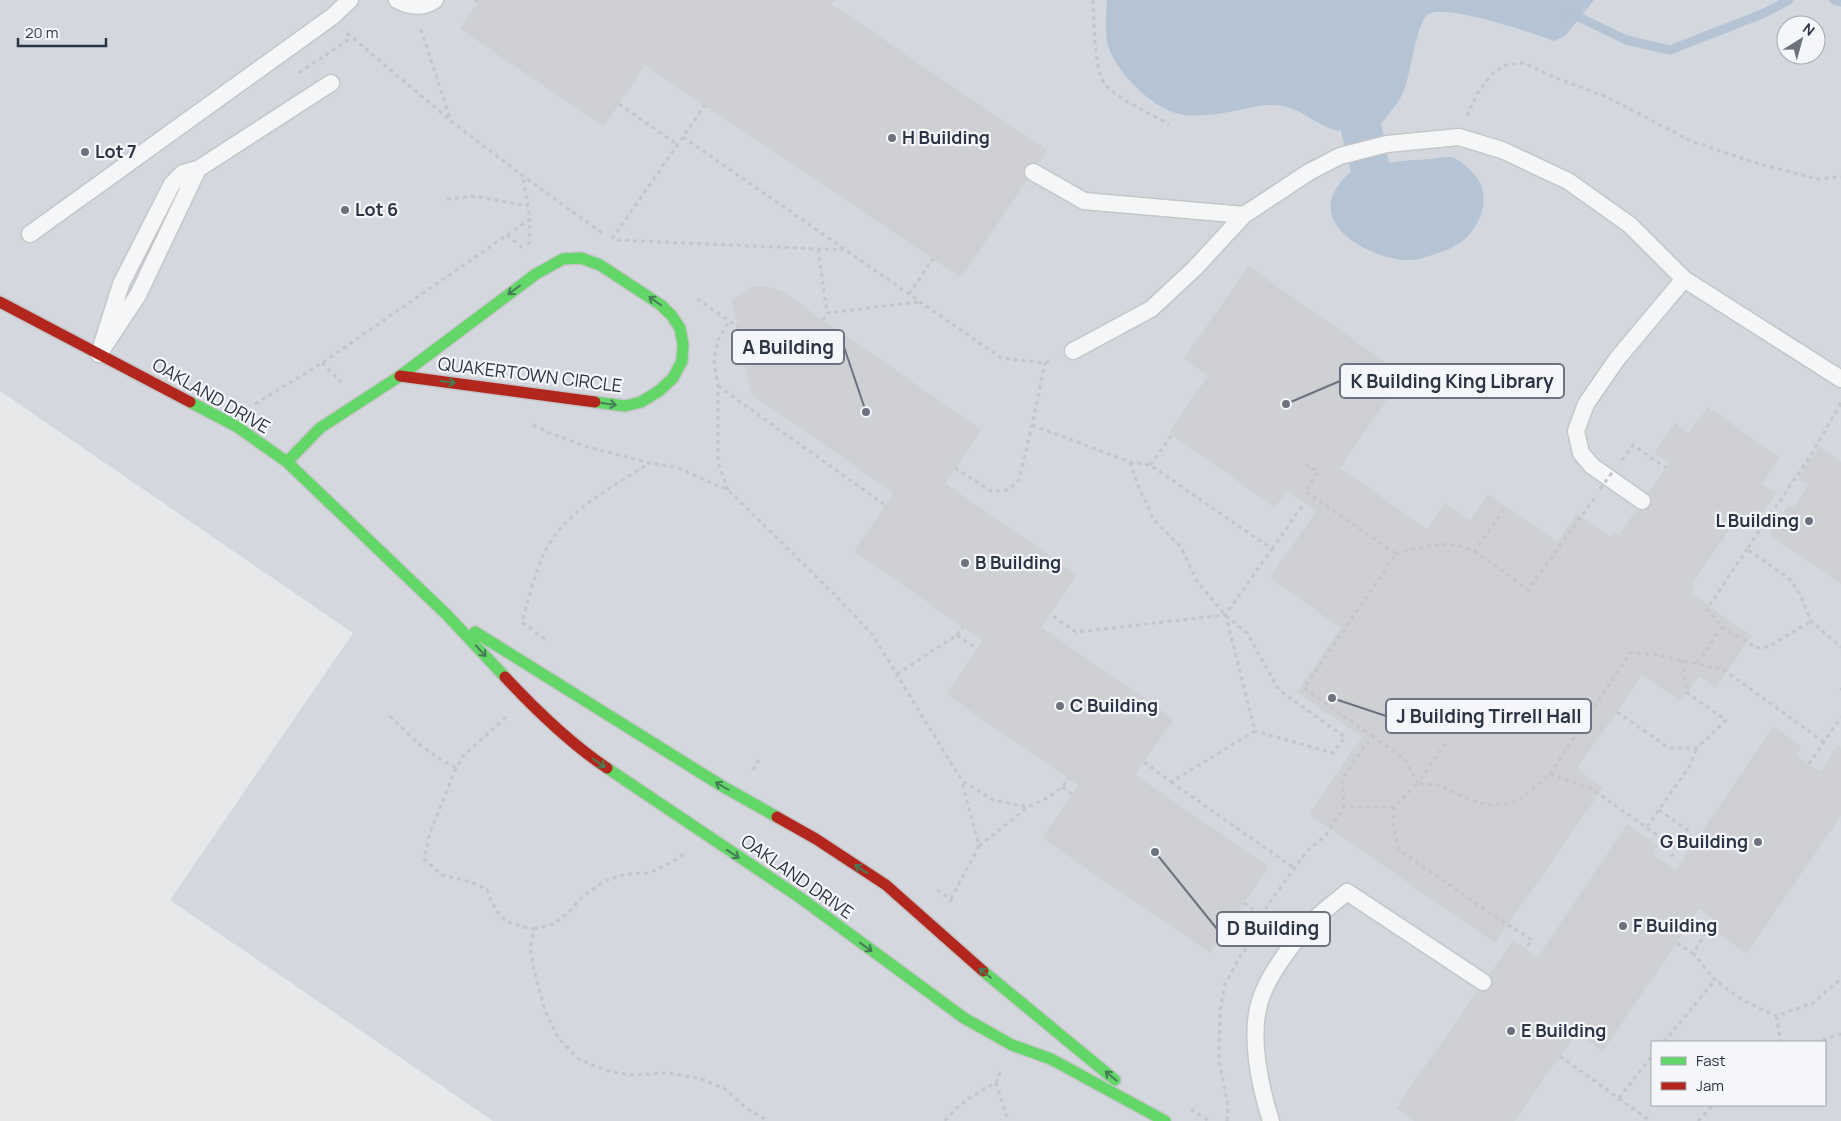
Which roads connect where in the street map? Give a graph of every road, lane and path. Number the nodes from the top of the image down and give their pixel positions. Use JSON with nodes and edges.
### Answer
{"nodes":[{"id":1,"x":350,"y":0,"type":"edge"},
{"id":2,"x":397,"y":0,"type":"edge"},
{"id":3,"x":435,"y":0,"type":"edge"},
{"id":4,"x":1093,"y":0,"type":"edge"},
{"id":5,"x":414,"y":6,"type":"junction"},
{"id":6,"x":342,"y":27,"type":"dead end"},
{"id":7,"x":331,"y":83,"type":"dead end"},
{"id":8,"x":619,"y":104,"type":"dead end"},
{"id":9,"x":705,"y":105,"type":"dead end"},
{"id":10,"x":451,"y":121,"type":"junction"},
{"id":11,"x":1169,"y":124,"type":"dead end"},
{"id":12,"x":683,"y":137,"type":"junction"},
{"id":13,"x":1459,"y":137,"type":"junction"},
{"id":14,"x":678,"y":145,"type":"junction"},
{"id":15,"x":1033,"y":172,"type":"dead end"},
{"id":16,"x":523,"y":176,"type":"junction"},
{"id":17,"x":1841,"y":178,"type":"edge"},
{"id":18,"x":447,"y":199,"type":"dead end"},
{"id":19,"x":528,"y":206,"type":"junction"},
{"id":20,"x":1244,"y":215,"type":"junction"},
{"id":21,"x":30,"y":234,"type":"dead end"},
{"id":22,"x":612,"y":240,"type":"junction"},
{"id":23,"x":620,"y":245,"type":"dead end"},
{"id":24,"x":818,"y":249,"type":"junction"},
{"id":25,"x":844,"y":250,"type":"junction"},
{"id":26,"x":933,"y":259,"type":"dead end"},
{"id":27,"x":1684,"y":279,"type":"junction"},
{"id":28,"x":690,"y":294,"type":"dead end"},
{"id":29,"x":909,"y":294,"type":"junction"},
{"id":30,"x":0,"y":302,"type":"edge"},
{"id":31,"x":920,"y":302,"type":"junction"},
{"id":32,"x":827,"y":313,"type":"junction"},
{"id":33,"x":823,"y":320,"type":"dead end"},
{"id":34,"x":729,"y":321,"type":"junction"},
{"id":35,"x":738,"y":327,"type":"dead end"},
{"id":36,"x":1073,"y":351,"type":"joint"},
{"id":37,"x":99,"y":354,"type":"junction"},
{"id":38,"x":1045,"y":363,"type":"junction"},
{"id":39,"x":400,"y":376,"type":"junction"},
{"id":40,"x":1841,"y":378,"type":"edge"},
{"id":41,"x":718,"y":386,"type":"junction"},
{"id":42,"x":1841,"y":403,"type":"edge"},
{"id":43,"x":249,"y":408,"type":"dead end"},
{"id":44,"x":533,"y":425,"type":"dead end"},
{"id":45,"x":1032,"y":425,"type":"junction"},
{"id":46,"x":1172,"y":435,"type":"dead end"},
{"id":47,"x":287,"y":462,"type":"junction"},
{"id":48,"x":1130,"y":462,"type":"junction"},
{"id":49,"x":650,"y":463,"type":"junction"},
{"id":50,"x":1306,"y":464,"type":"dead end"},
{"id":51,"x":1150,"y":465,"type":"junction"},
{"id":52,"x":956,"y":468,"type":"dead end"},
{"id":53,"x":1666,"y":468,"type":"dead end"},
{"id":54,"x":728,"y":490,"type":"junction"},
{"id":55,"x":1642,"y":501,"type":"dead end"},
{"id":56,"x":1304,"y":503,"type":"dead end"},
{"id":57,"x":885,"y":505,"type":"dead end"},
{"id":58,"x":1504,"y":510,"type":"dead end"},
{"id":59,"x":1272,"y":549,"type":"junction"},
{"id":60,"x":1747,"y":549,"type":"junction"},
{"id":61,"x":1474,"y":552,"type":"junction"},
{"id":62,"x":1396,"y":554,"type":"junction"},
{"id":63,"x":1050,"y":614,"type":"dead end"},
{"id":64,"x":448,"y":615,"type":"junction"},
{"id":65,"x":1225,"y":616,"type":"junction"},
{"id":66,"x":1811,"y":621,"type":"junction"},
{"id":67,"x":1722,"y":626,"type":"junction"},
{"id":68,"x":963,"y":627,"type":"dead end"},
{"id":69,"x":958,"y":635,"type":"junction"},
{"id":70,"x":551,"y":644,"type":"dead end"},
{"id":71,"x":1841,"y":647,"type":"edge"},
{"id":72,"x":977,"y":649,"type":"dead end"},
{"id":73,"x":1682,"y":660,"type":"junction"},
{"id":74,"x":1697,"y":663,"type":"junction"},
{"id":75,"x":897,"y":674,"type":"junction"},
{"id":76,"x":523,"y":696,"type":"junction"},
{"id":77,"x":1617,"y":712,"type":"dead end"},
{"id":78,"x":390,"y":716,"type":"dead end"},
{"id":79,"x":1841,"y":717,"type":"edge"},
{"id":80,"x":1255,"y":730,"type":"junction"},
{"id":81,"x":1372,"y":736,"type":"junction"},
{"id":82,"x":1824,"y":742,"type":"junction"},
{"id":83,"x":1446,"y":743,"type":"dead end"},
{"id":84,"x":1697,"y":748,"type":"junction"},
{"id":85,"x":759,"y":759,"type":"dead end"},
{"id":86,"x":1144,"y":762,"type":"dead end"},
{"id":87,"x":1809,"y":764,"type":"dead end"},
{"id":88,"x":456,"y":768,"type":"junction"},
{"id":89,"x":751,"y":774,"type":"dead end"},
{"id":90,"x":1069,"y":778,"type":"dead end"},
{"id":91,"x":962,"y":781,"type":"junction"},
{"id":92,"x":1171,"y":782,"type":"junction"},
{"id":93,"x":1062,"y":788,"type":"junction"},
{"id":94,"x":1072,"y":794,"type":"dead end"},
{"id":95,"x":1028,"y":807,"type":"junction"},
{"id":96,"x":1394,"y":807,"type":"dead end"},
{"id":97,"x":1344,"y":808,"type":"dead end"},
{"id":98,"x":1659,"y":810,"type":"junction"},
{"id":99,"x":1647,"y":827,"type":"junction"},
{"id":100,"x":702,"y":834,"type":"junction"},
{"id":101,"x":979,"y":846,"type":"junction"},
{"id":102,"x":1677,"y":849,"type":"junction"},
{"id":103,"x":1671,"y":857,"type":"dead end"},
{"id":104,"x":1294,"y":868,"type":"dead end"},
{"id":105,"x":935,"y":888,"type":"dead end"},
{"id":106,"x":951,"y":899,"type":"junction"},
{"id":107,"x":1244,"y":903,"type":"dead end"},
{"id":108,"x":950,"y":908,"type":"dead end"},
{"id":109,"x":1264,"y":917,"type":"dead end"},
{"id":110,"x":1715,"y":920,"type":"dead end"},
{"id":111,"x":534,"y":929,"type":"junction"},
{"id":112,"x":1677,"y":943,"type":"dead end"},
{"id":113,"x":1526,"y":948,"type":"dead end"},
{"id":114,"x":1693,"y":953,"type":"junction"},
{"id":115,"x":1841,"y":979,"type":"edge"},
{"id":116,"x":1715,"y":980,"type":"junction"},
{"id":117,"x":1483,"y":982,"type":"dead end"},
{"id":118,"x":1776,"y":1016,"type":"junction"},
{"id":119,"x":1841,"y":1034,"type":"edge"},
{"id":120,"x":1665,"y":1041,"type":"edge"},
{"id":121,"x":1781,"y":1041,"type":"edge"},
{"id":122,"x":1818,"y":1041,"type":"edge"},
{"id":123,"x":1012,"y":1045,"type":"junction"},
{"id":124,"x":1560,"y":1056,"type":"dead end"},
{"id":125,"x":1651,"y":1057,"type":"edge"},
{"id":126,"x":996,"y":1084,"type":"junction"},
{"id":127,"x":1619,"y":1098,"type":"junction"},
{"id":128,"x":1185,"y":1105,"type":"dead end"},
{"id":129,"x":1712,"y":1106,"type":"edge"},
{"id":130,"x":1164,"y":1120,"type":"edge"},
{"id":131,"x":768,"y":1121,"type":"edge"},
{"id":132,"x":945,"y":1121,"type":"edge"},
{"id":133,"x":1008,"y":1121,"type":"edge"},
{"id":134,"x":1209,"y":1121,"type":"edge"},
{"id":135,"x":1270,"y":1121,"type":"edge"},
{"id":136,"x":1650,"y":1121,"type":"edge"},
{"id":137,"x":1698,"y":1121,"type":"edge"}],
"edges":[{"from":1,"to":21,"type":"lane"},
{"from":2,"to":5,"type":"lane"},
{"from":3,"to":5,"type":"lane"},
{"from":4,"to":11,"type":"path"},
{"from":5,"to":10,"type":"path"},
{"from":6,"to":10,"type":"path"},
{"from":7,"to":37,"type":"lane"},
{"from":8,"to":14,"type":"path"},
{"from":9,"to":12,"type":"path"},
{"from":10,"to":16,"type":"path"},
{"from":12,"to":14,"type":"path"},
{"from":12,"to":25,"type":"path"},
{"from":13,"to":17,"type":"path"},
{"from":13,"to":20,"type":"lane"},
{"from":13,"to":27,"type":"lane"},
{"from":14,"to":22,"type":"path"},
{"from":15,"to":20,"type":"lane"},
{"from":16,"to":19,"type":"path"},
{"from":16,"to":22,"type":"path"},
{"from":18,"to":19,"type":"path"},
{"from":19,"to":43,"type":"path"},
{"from":20,"to":36,"type":"lane"},
{"from":22,"to":23,"type":"path"},
{"from":22,"to":24,"type":"path"},
{"from":24,"to":25,"type":"path"},
{"from":24,"to":32,"type":"path"},
{"from":25,"to":29,"type":"path"},
{"from":26,"to":29,"type":"path"},
{"from":27,"to":40,"type":"lane"},
{"from":27,"to":55,"type":"lane"},
{"from":28,"to":34,"type":"path"},
{"from":29,"to":31,"type":"path"},
{"from":30,"to":37,"type":"street","name":"OAKLAND DRIVE"},
{"from":31,"to":32,"type":"path"},
{"from":31,"to":38,"type":"path"},
{"from":32,"to":33,"type":"path"},
{"from":34,"to":35,"type":"path"},
{"from":34,"to":41,"type":"path"},
{"from":36,"to":38,"type":"path"},
{"from":37,"to":47,"type":"street","name":"OAKLAND DRIVE"},
{"from":38,"to":45,"type":"path"},
{"from":39,"to":39,"type":"street","name":"QUAKERTOWN CIRCLE","one_way":true},
{"from":39,"to":47,"type":"street","name":"QUAKERTOWN CIRCLE"},
{"from":41,"to":54,"type":"path"},
{"from":41,"to":57,"type":"path"},
{"from":42,"to":60,"type":"path"},
{"from":44,"to":49,"type":"path"},
{"from":45,"to":48,"type":"path"},
{"from":45,"to":52,"type":"path"},
{"from":46,"to":51,"type":"path"},
{"from":47,"to":64,"type":"street","name":"OAKLAND DRIVE"},
{"from":48,"to":51,"type":"path"},
{"from":48,"to":65,"type":"path"},
{"from":49,"to":54,"type":"path"},
{"from":49,"to":70,"type":"path"},
{"from":50,"to":62,"type":"path"},
{"from":51,"to":59,"type":"path"},
{"from":53,"to":61,"type":"path","bridge":true},
{"from":54,"to":75,"type":"path"},
{"from":56,"to":59,"type":"path"},
{"from":58,"to":61,"type":"path"},
{"from":59,"to":65,"type":"path"},
{"from":60,"to":66,"type":"path"},
{"from":60,"to":67,"type":"path"},
{"from":61,"to":62,"type":"path"},
{"from":62,"to":81,"type":"path"},
{"from":63,"to":65,"type":"path"},
{"from":64,"to":76,"type":"street","name":"OAKLAND DRIVE","one_way":true},
{"from":130,"to":64,"type":"street","name":"OAKLAND DRIVE","one_way":true},
{"from":65,"to":80,"type":"path"},
{"from":65,"to":80,"type":"path"},
{"from":66,"to":67,"type":"path"},
{"from":66,"to":71,"type":"path"},
{"from":67,"to":74,"type":"path"},
{"from":68,"to":69,"type":"path"},
{"from":69,"to":72,"type":"path"},
{"from":69,"to":75,"type":"path"},
{"from":73,"to":74,"type":"path"},
{"from":73,"to":84,"type":"path"},
{"from":73,"to":99,"type":"path"},
{"from":74,"to":82,"type":"path"},
{"from":75,"to":91,"type":"path"},
{"from":76,"to":88,"type":"path"},
{"from":76,"to":100,"type":"street","name":"OAKLAND DRIVE","one_way":true},
{"from":77,"to":84,"type":"path"},
{"from":78,"to":88,"type":"path"},
{"from":79,"to":82,"type":"path"},
{"from":80,"to":92,"type":"path"},
{"from":81,"to":83,"type":"path"},
{"from":81,"to":97,"type":"path"},
{"from":82,"to":87,"type":"path"},
{"from":84,"to":98,"type":"path"},
{"from":85,"to":89,"type":"path"},
{"from":86,"to":92,"type":"path"},
{"from":88,"to":111,"type":"path"},
{"from":90,"to":93,"type":"path"},
{"from":91,"to":95,"type":"path"},
{"from":91,"to":101,"type":"path"},
{"from":92,"to":104,"type":"path"},
{"from":93,"to":94,"type":"path"},
{"from":93,"to":95,"type":"path"},
{"from":95,"to":101,"type":"path"},
{"from":96,"to":113,"type":"path"},
{"from":98,"to":99,"type":"path"},
{"from":98,"to":102,"type":"path"},
{"from":99,"to":102,"type":"path"},
{"from":100,"to":111,"type":"path"},
{"from":100,"to":123,"type":"street","name":"OAKLAND DRIVE","one_way":true},
{"from":101,"to":106,"type":"path"},
{"from":102,"to":103,"type":"path"},
{"from":105,"to":106,"type":"path"},
{"from":106,"to":108,"type":"path"},
{"from":107,"to":109,"type":"path"},
{"from":110,"to":114,"type":"path"},
{"from":111,"to":131,"type":"path"},
{"from":112,"to":114,"type":"path"},
{"from":114,"to":116,"type":"path"},
{"from":115,"to":118,"type":"path"},
{"from":116,"to":118,"type":"path"},
{"from":116,"to":120,"type":"path"},
{"from":117,"to":135,"type":"lane"},
{"from":118,"to":121,"type":"path"},
{"from":119,"to":122,"type":"path"},
{"from":123,"to":126,"type":"path"},
{"from":123,"to":130,"type":"street","name":"OAKLAND DRIVE"},
{"from":124,"to":127,"type":"path"},
{"from":125,"to":127,"type":"path"},
{"from":126,"to":132,"type":"path"},
{"from":126,"to":133,"type":"path"},
{"from":127,"to":136,"type":"path"},
{"from":128,"to":134,"type":"path"},
{"from":129,"to":137,"type":"path"}]}
